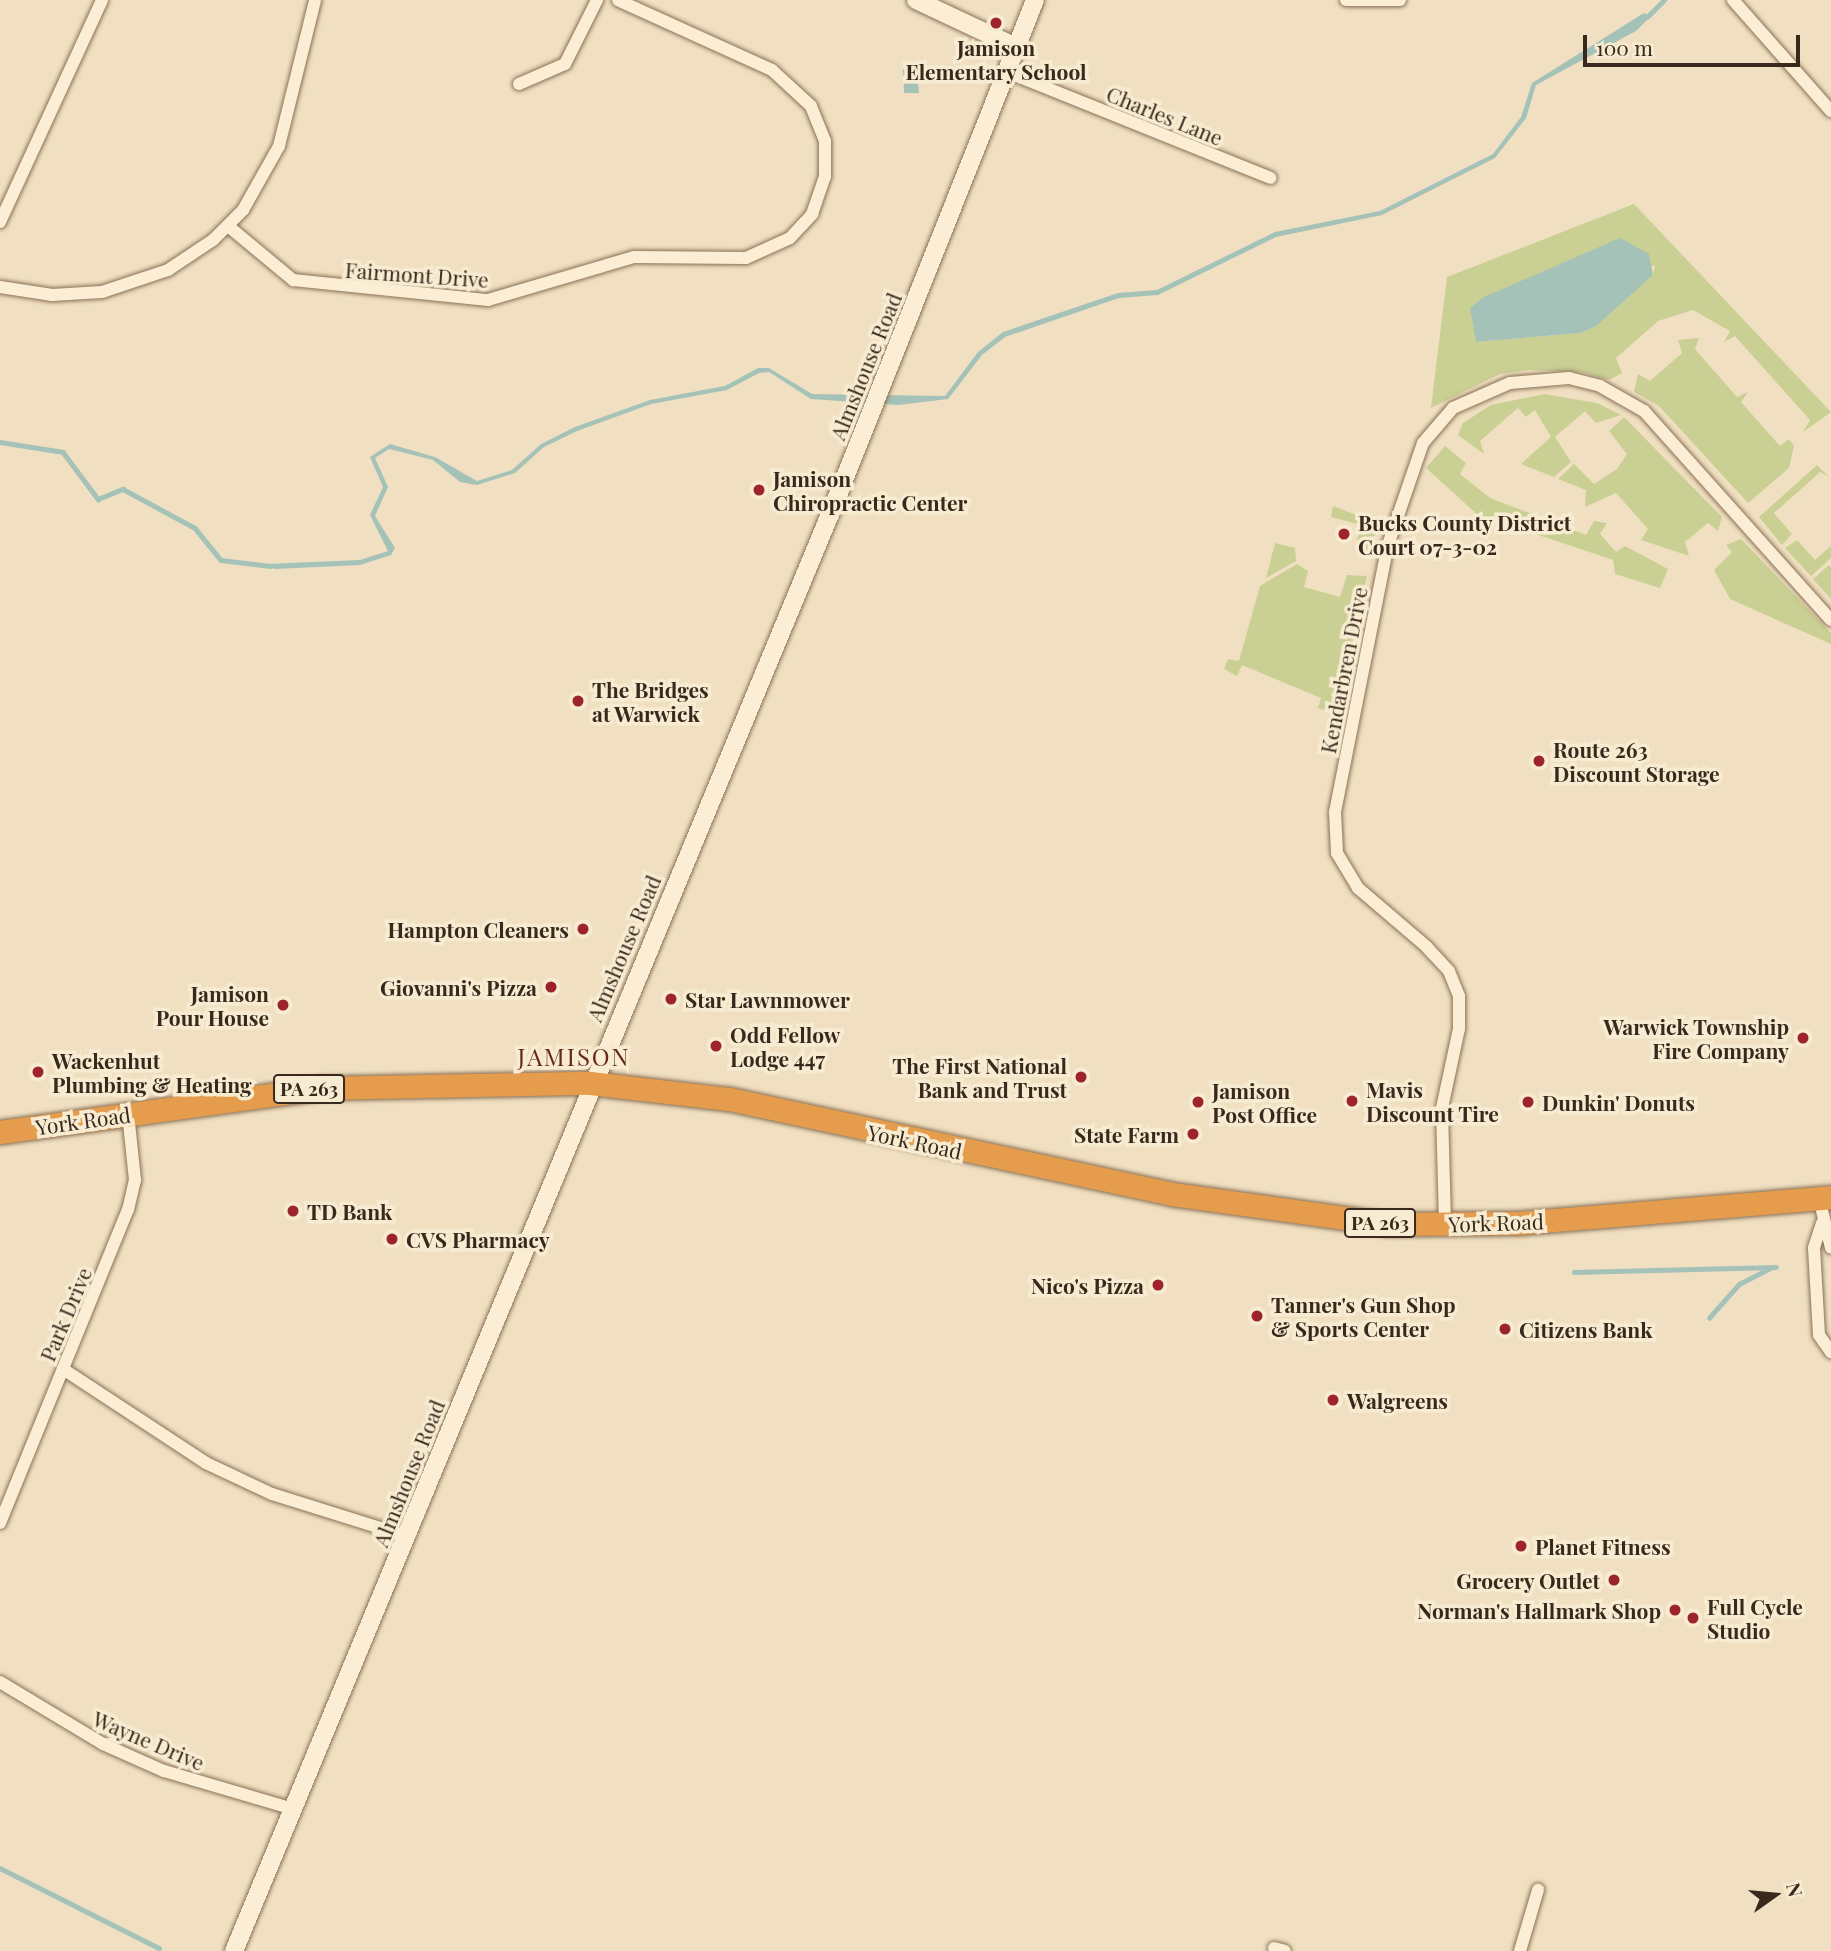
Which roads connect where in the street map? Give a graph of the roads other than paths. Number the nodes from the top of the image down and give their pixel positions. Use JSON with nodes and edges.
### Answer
{"nodes":[{"id":1,"x":102,"y":0,"type":"edge"},
{"id":2,"x":315,"y":0,"type":"edge"},
{"id":3,"x":597,"y":0,"type":"edge"},
{"id":4,"x":618,"y":0,"type":"edge"},
{"id":5,"x":916,"y":0,"type":"edge"},
{"id":6,"x":1035,"y":0,"type":"edge"},
{"id":7,"x":1346,"y":0,"type":"edge"},
{"id":8,"x":1400,"y":0,"type":"edge"},
{"id":9,"x":1733,"y":0,"type":"edge"},
{"id":10,"x":1016,"y":47,"type":"junction"},
{"id":11,"x":1006,"y":72,"type":"junction"},
{"id":12,"x":519,"y":84,"type":"dead end"},
{"id":13,"x":1831,"y":111,"type":"edge"},
{"id":14,"x":1271,"y":178,"type":"dead end"},
{"id":15,"x":0,"y":222,"type":"edge"},
{"id":16,"x":228,"y":226,"type":"junction"},
{"id":17,"x":0,"y":287,"type":"edge"},
{"id":18,"x":1831,"y":620,"type":"edge"},
{"id":19,"x":590,"y":1083,"type":"junction"},
{"id":20,"x":128,"y":1113,"type":"junction"},
{"id":21,"x":0,"y":1132,"type":"edge"},
{"id":22,"x":1825,"y":1197,"type":"edge"},
{"id":23,"x":1822,"y":1223,"type":"junction"},
{"id":24,"x":1445,"y":1224,"type":"junction"},
{"id":25,"x":1831,"y":1248,"type":"edge"},
{"id":26,"x":1831,"y":1352,"type":"edge"},
{"id":27,"x":63,"y":1369,"type":"junction"},
{"id":28,"x":0,"y":1523,"type":"edge"},
{"id":29,"x":406,"y":1536,"type":"junction"},
{"id":30,"x":0,"y":1682,"type":"edge"},
{"id":31,"x":293,"y":1809,"type":"junction"},
{"id":32,"x":1538,"y":1890,"type":"dead end"},
{"id":33,"x":234,"y":1951,"type":"edge"},
{"id":34,"x":1520,"y":1951,"type":"edge"}],
"edges":[{"from":1,"to":15,"type":"street"},
{"from":2,"to":16,"type":"street"},
{"from":3,"to":12,"type":"street"},
{"from":4,"to":16,"type":"street","name":"Fairmont Drive"},
{"from":5,"to":10,"type":"main road"},
{"from":6,"to":10,"type":"main road","name":"Almshouse Road"},
{"from":7,"to":8,"type":"street"},
{"from":9,"to":13,"type":"street"},
{"from":10,"to":11,"type":"main road","name":"Almshouse Road"},
{"from":11,"to":14,"type":"street","name":"Charles Lane"},
{"from":11,"to":19,"type":"main road","name":"Almshouse Road"},
{"from":16,"to":17,"type":"street"},
{"from":18,"to":24,"type":"street","name":"Kendarbren Drive"},
{"from":19,"to":20,"type":"highway","name":"York Road","number":"PA 263"},
{"from":19,"to":24,"type":"highway","name":"York Road","number":"PA 263"},
{"from":19,"to":29,"type":"main road","name":"Almshouse Road"},
{"from":20,"to":21,"type":"highway","name":"York Road","number":"PA 263"},
{"from":20,"to":27,"type":"street","name":"Park Drive"},
{"from":22,"to":23,"type":"street"},
{"from":22,"to":24,"type":"highway","name":"York Road","number":"PA 263"},
{"from":23,"to":25,"type":"street"},
{"from":23,"to":26,"type":"street"},
{"from":27,"to":28,"type":"street","name":"Park Drive"},
{"from":27,"to":29,"type":"street"},
{"from":29,"to":31,"type":"main road","name":"Almshouse Road"},
{"from":30,"to":31,"type":"street","name":"Wayne Drive"},
{"from":31,"to":33,"type":"main road","name":"Almshouse Road"},
{"from":32,"to":34,"type":"street"}]}
